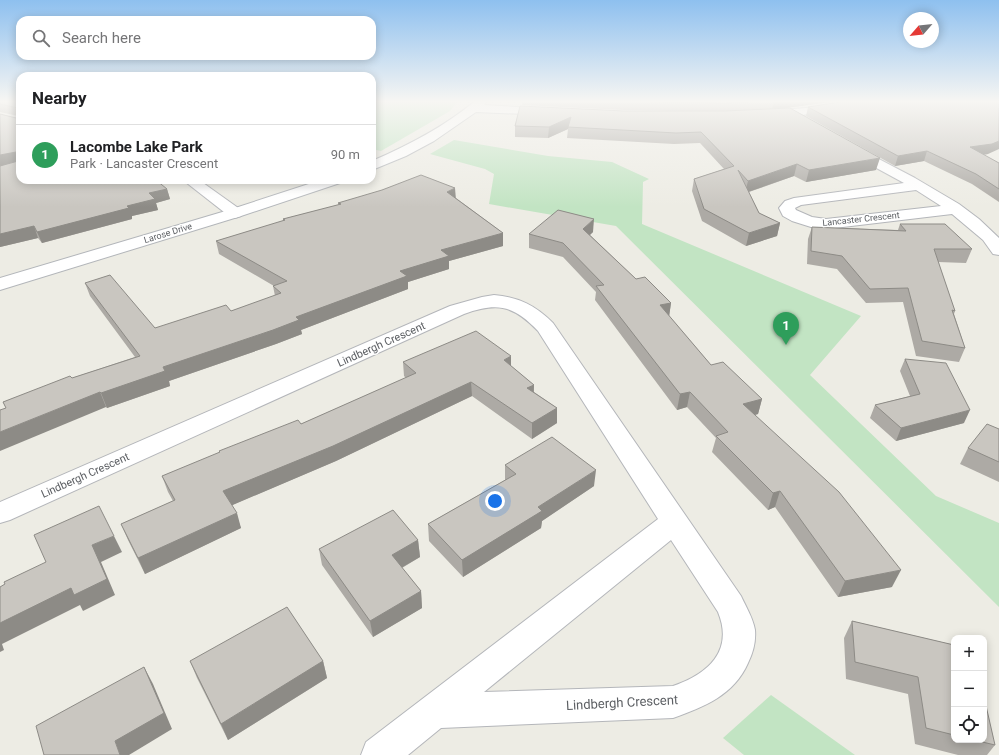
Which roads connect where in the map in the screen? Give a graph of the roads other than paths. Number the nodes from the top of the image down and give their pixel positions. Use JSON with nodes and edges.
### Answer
{"nodes":[{"id":1,"x":432,"y":136,"type":"edge"},
{"id":2,"x":842,"y":143,"type":"edge"},
{"id":3,"x":376,"y":164,"type":"edge"},
{"id":4,"x":195,"y":184,"type":"edge"},
{"id":5,"x":323,"y":184,"type":"edge"},
{"id":6,"x":917,"y":186,"type":"junction"},
{"id":7,"x":954,"y":209,"type":"junction"},
{"id":8,"x":235,"y":213,"type":"junction"},
{"id":9,"x":999,"y":250,"type":"edge"},
{"id":10,"x":0,"y":284,"type":"edge"},
{"id":11,"x":0,"y":513,"type":"edge"},
{"id":12,"x":674,"y":522,"type":"junction"},
{"id":13,"x":436,"y":710,"type":"junction"},
{"id":14,"x":379,"y":755,"type":"edge"}],
"edges":[{"from":1,"to":3,"type":"street"},
{"from":2,"to":6,"type":"street"},
{"from":4,"to":8,"type":"street"},
{"from":5,"to":8,"type":"street","name":"Larose Drive"},
{"from":6,"to":7,"type":"street"},
{"from":6,"to":7,"type":"street","name":"Lancaster Crescent"},
{"from":7,"to":9,"type":"street"},
{"from":8,"to":10,"type":"street","name":"Larose Drive"},
{"from":11,"to":12,"type":"street","name":"Lindbergh Crescent"},
{"from":12,"to":13,"type":"street"},
{"from":12,"to":13,"type":"street","name":"Lindbergh Crescent"},
{"from":13,"to":14,"type":"street"}]}
